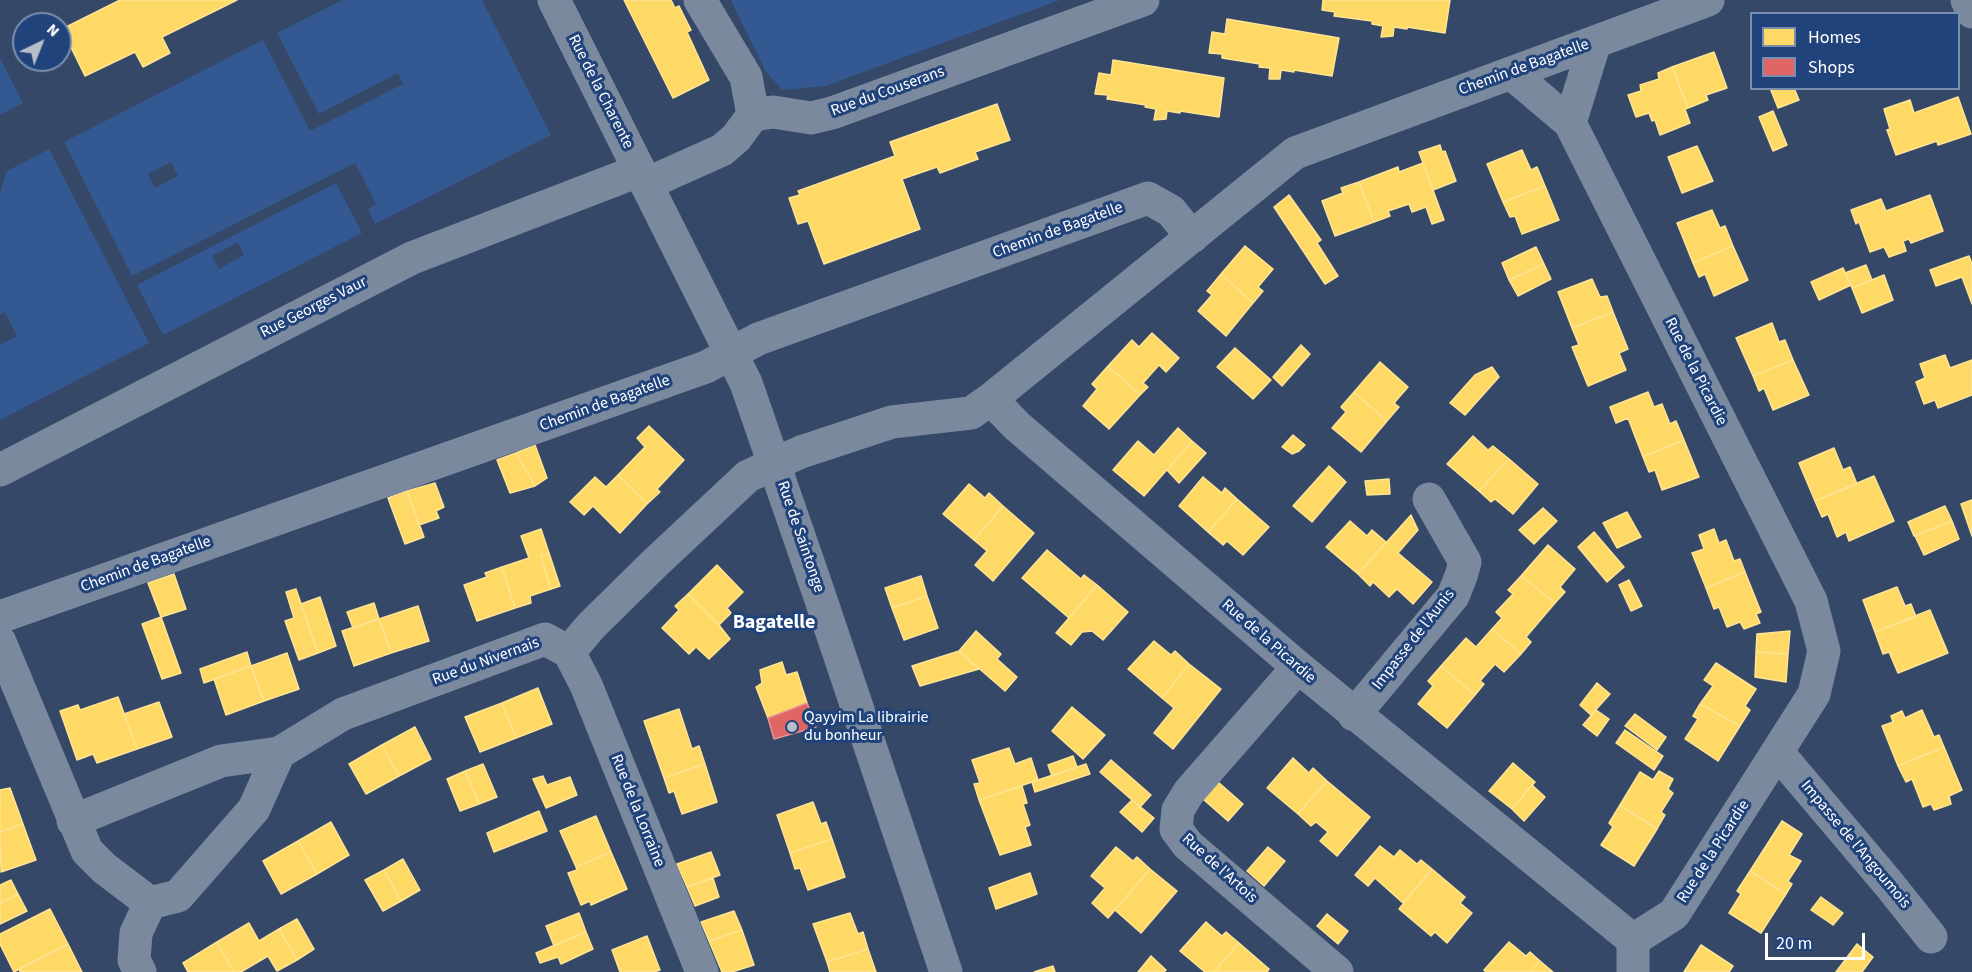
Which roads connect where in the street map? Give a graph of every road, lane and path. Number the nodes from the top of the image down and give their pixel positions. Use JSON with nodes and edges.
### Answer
{"nodes":[{"id":1,"x":554,"y":0,"type":"edge"},
{"id":2,"x":700,"y":0,"type":"edge"},
{"id":3,"x":1143,"y":0,"type":"edge"},
{"id":4,"x":1708,"y":0,"type":"edge"},
{"id":5,"x":1967,"y":0,"type":"edge"},
{"id":6,"x":1972,"y":12,"type":"edge"},
{"id":7,"x":1595,"y":42,"type":"junction"},
{"id":8,"x":1511,"y":73,"type":"junction"},
{"id":9,"x":753,"y":115,"type":"junction"},
{"id":10,"x":1570,"y":123,"type":"junction"},
{"id":11,"x":642,"y":177,"type":"junction"},
{"id":12,"x":1192,"y":237,"type":"junction"},
{"id":13,"x":732,"y":353,"type":"junction"},
{"id":14,"x":991,"y":399,"type":"junction"},
{"id":15,"x":775,"y":464,"type":"junction"},
{"id":16,"x":0,"y":470,"type":"edge"},
{"id":17,"x":1429,"y":499,"type":"dead end"},
{"id":18,"x":0,"y":617,"type":"edge"},
{"id":19,"x":0,"y":642,"type":"edge"},
{"id":20,"x":569,"y":652,"type":"junction"},
{"id":21,"x":1298,"y":667,"type":"junction"},
{"id":22,"x":1354,"y":715,"type":"junction"},
{"id":23,"x":279,"y":753,"type":"junction"},
{"id":24,"x":1778,"y":753,"type":"junction"},
{"id":25,"x":73,"y":821,"type":"junction"},
{"id":26,"x":150,"y":903,"type":"junction"},
{"id":27,"x":1931,"y":937,"type":"dead end"},
{"id":28,"x":1633,"y":956,"type":"edge"},
{"id":29,"x":140,"y":972,"type":"edge"},
{"id":30,"x":702,"y":972,"type":"edge"},
{"id":31,"x":946,"y":972,"type":"edge"},
{"id":32,"x":1337,"y":972,"type":"edge"}],
"edges":[{"from":1,"to":11,"type":"street","name":"Rue de la Charente"},
{"from":2,"to":9,"type":"street"},
{"from":3,"to":9,"type":"street","name":"Rue du Couserans"},
{"from":4,"to":7,"type":"street","name":"Chemin de Bagatelle"},
{"from":5,"to":6,"type":"street"},
{"from":7,"to":8,"type":"street","name":"Chemin de Bagatelle"},
{"from":7,"to":10,"type":"street"},
{"from":8,"to":10,"type":"street","name":"Rue de la Picardie"},
{"from":8,"to":12,"type":"street","name":"Chemin de Bagatelle"},
{"from":9,"to":11,"type":"street"},
{"from":10,"to":24,"type":"street","name":"Rue de la Picardie"},
{"from":11,"to":13,"type":"street","name":"Rue de Saintonge"},
{"from":11,"to":16,"type":"street","name":"Rue Georges Vaur"},
{"from":12,"to":13,"type":"street","name":"Chemin de Bagatelle"},
{"from":12,"to":14,"type":"street","name":"Chemin de Bagatelle"},
{"from":13,"to":15,"type":"street","name":"Rue de Saintonge"},
{"from":13,"to":18,"type":"street","name":"Chemin de Bagatelle"},
{"from":14,"to":15,"type":"street","name":"Chemin de Bagatelle"},
{"from":14,"to":21,"type":"street","name":"Rue de la Picardie"},
{"from":15,"to":20,"type":"street"},
{"from":15,"to":31,"type":"street","name":"Rue de Saintonge"},
{"from":17,"to":22,"type":"street","name":"Impasse de l'Aunis"},
{"from":19,"to":25,"type":"street"},
{"from":20,"to":23,"type":"street","name":"Rue du Nivernais"},
{"from":20,"to":30,"type":"street","name":"Rue de la Lorraine"},
{"from":21,"to":22,"type":"street","name":"Rue de la Picardie"},
{"from":21,"to":32,"type":"street","name":"Rue de l'Artois"},
{"from":22,"to":28,"type":"street","name":"Rue de la Picardie"},
{"from":23,"to":25,"type":"street","name":"Rue du Nivernais"},
{"from":23,"to":26,"type":"street"},
{"from":24,"to":27,"type":"street","name":"Impasse de l'Angoumois"},
{"from":24,"to":28,"type":"street","name":"Rue de la Picardie"},
{"from":25,"to":26,"type":"street"},
{"from":26,"to":29,"type":"street"}]}
